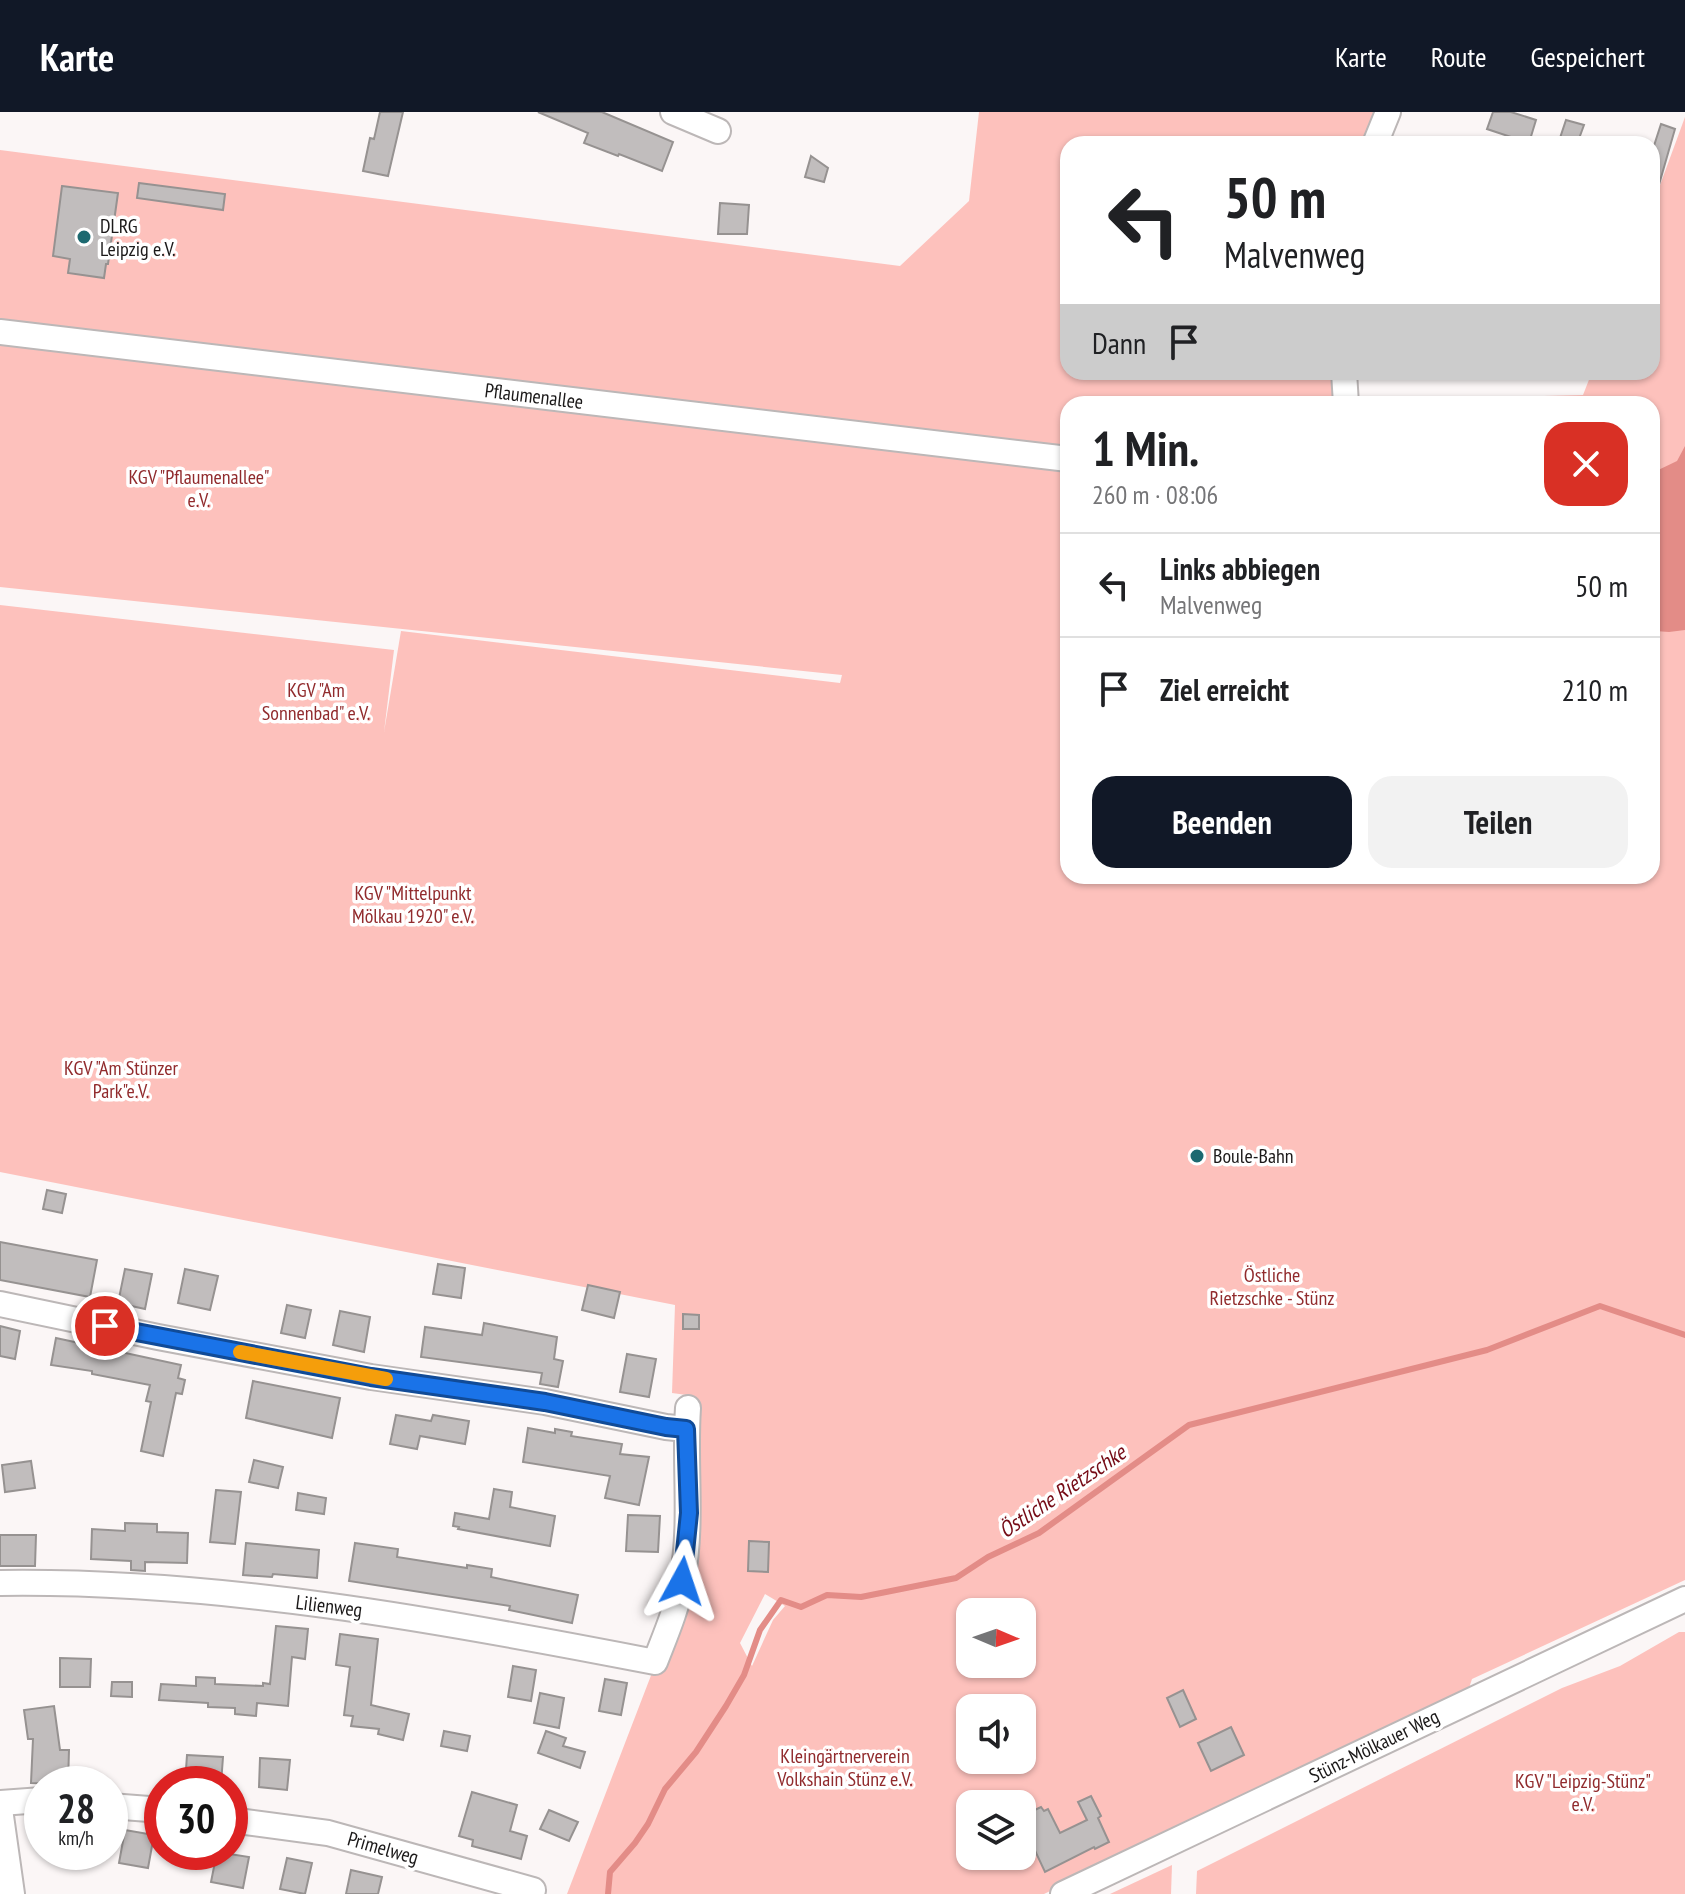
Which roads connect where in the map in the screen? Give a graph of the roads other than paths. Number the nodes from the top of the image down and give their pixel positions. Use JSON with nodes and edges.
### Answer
{"nodes":[{"id":1,"x":673,"y":112,"type":"edge"},
{"id":2,"x":1388,"y":112,"type":"edge"},
{"id":3,"x":718,"y":131,"type":"dead end"},
{"id":4,"x":1378,"y":136,"type":"edge"},
{"id":5,"x":0,"y":332,"type":"edge"},
{"id":6,"x":1060,"y":458,"type":"edge"},
{"id":7,"x":0,"y":1304,"type":"edge"},
{"id":8,"x":0,"y":1583,"type":"edge"},
{"id":9,"x":1685,"y":1599,"type":"edge"},
{"id":10,"x":24,"y":1801,"type":"edge"},
{"id":11,"x":0,"y":1803,"type":"edge"},
{"id":12,"x":0,"y":1809,"type":"edge"},
{"id":13,"x":248,"y":1822,"type":"edge"},
{"id":14,"x":3,"y":1854,"type":"edge"},
{"id":15,"x":533,"y":1890,"type":"dead end"},
{"id":16,"x":12,"y":1894,"type":"edge"},
{"id":17,"x":1063,"y":1894,"type":"edge"}],
"edges":[{"from":1,"to":3,"type":"street"},
{"from":2,"to":4,"type":"street"},
{"from":5,"to":6,"type":"street","name":"Pflaumenallee"},
{"from":7,"to":8,"type":"street","name":"Lilienweg"},
{"from":9,"to":17,"type":"street","name":"Stünz-Mölkauer Weg"},
{"from":10,"to":11,"type":"street"},
{"from":12,"to":14,"type":"street"},
{"from":13,"to":15,"type":"street","name":"Primelweg"},
{"from":14,"to":16,"type":"street"}]}
